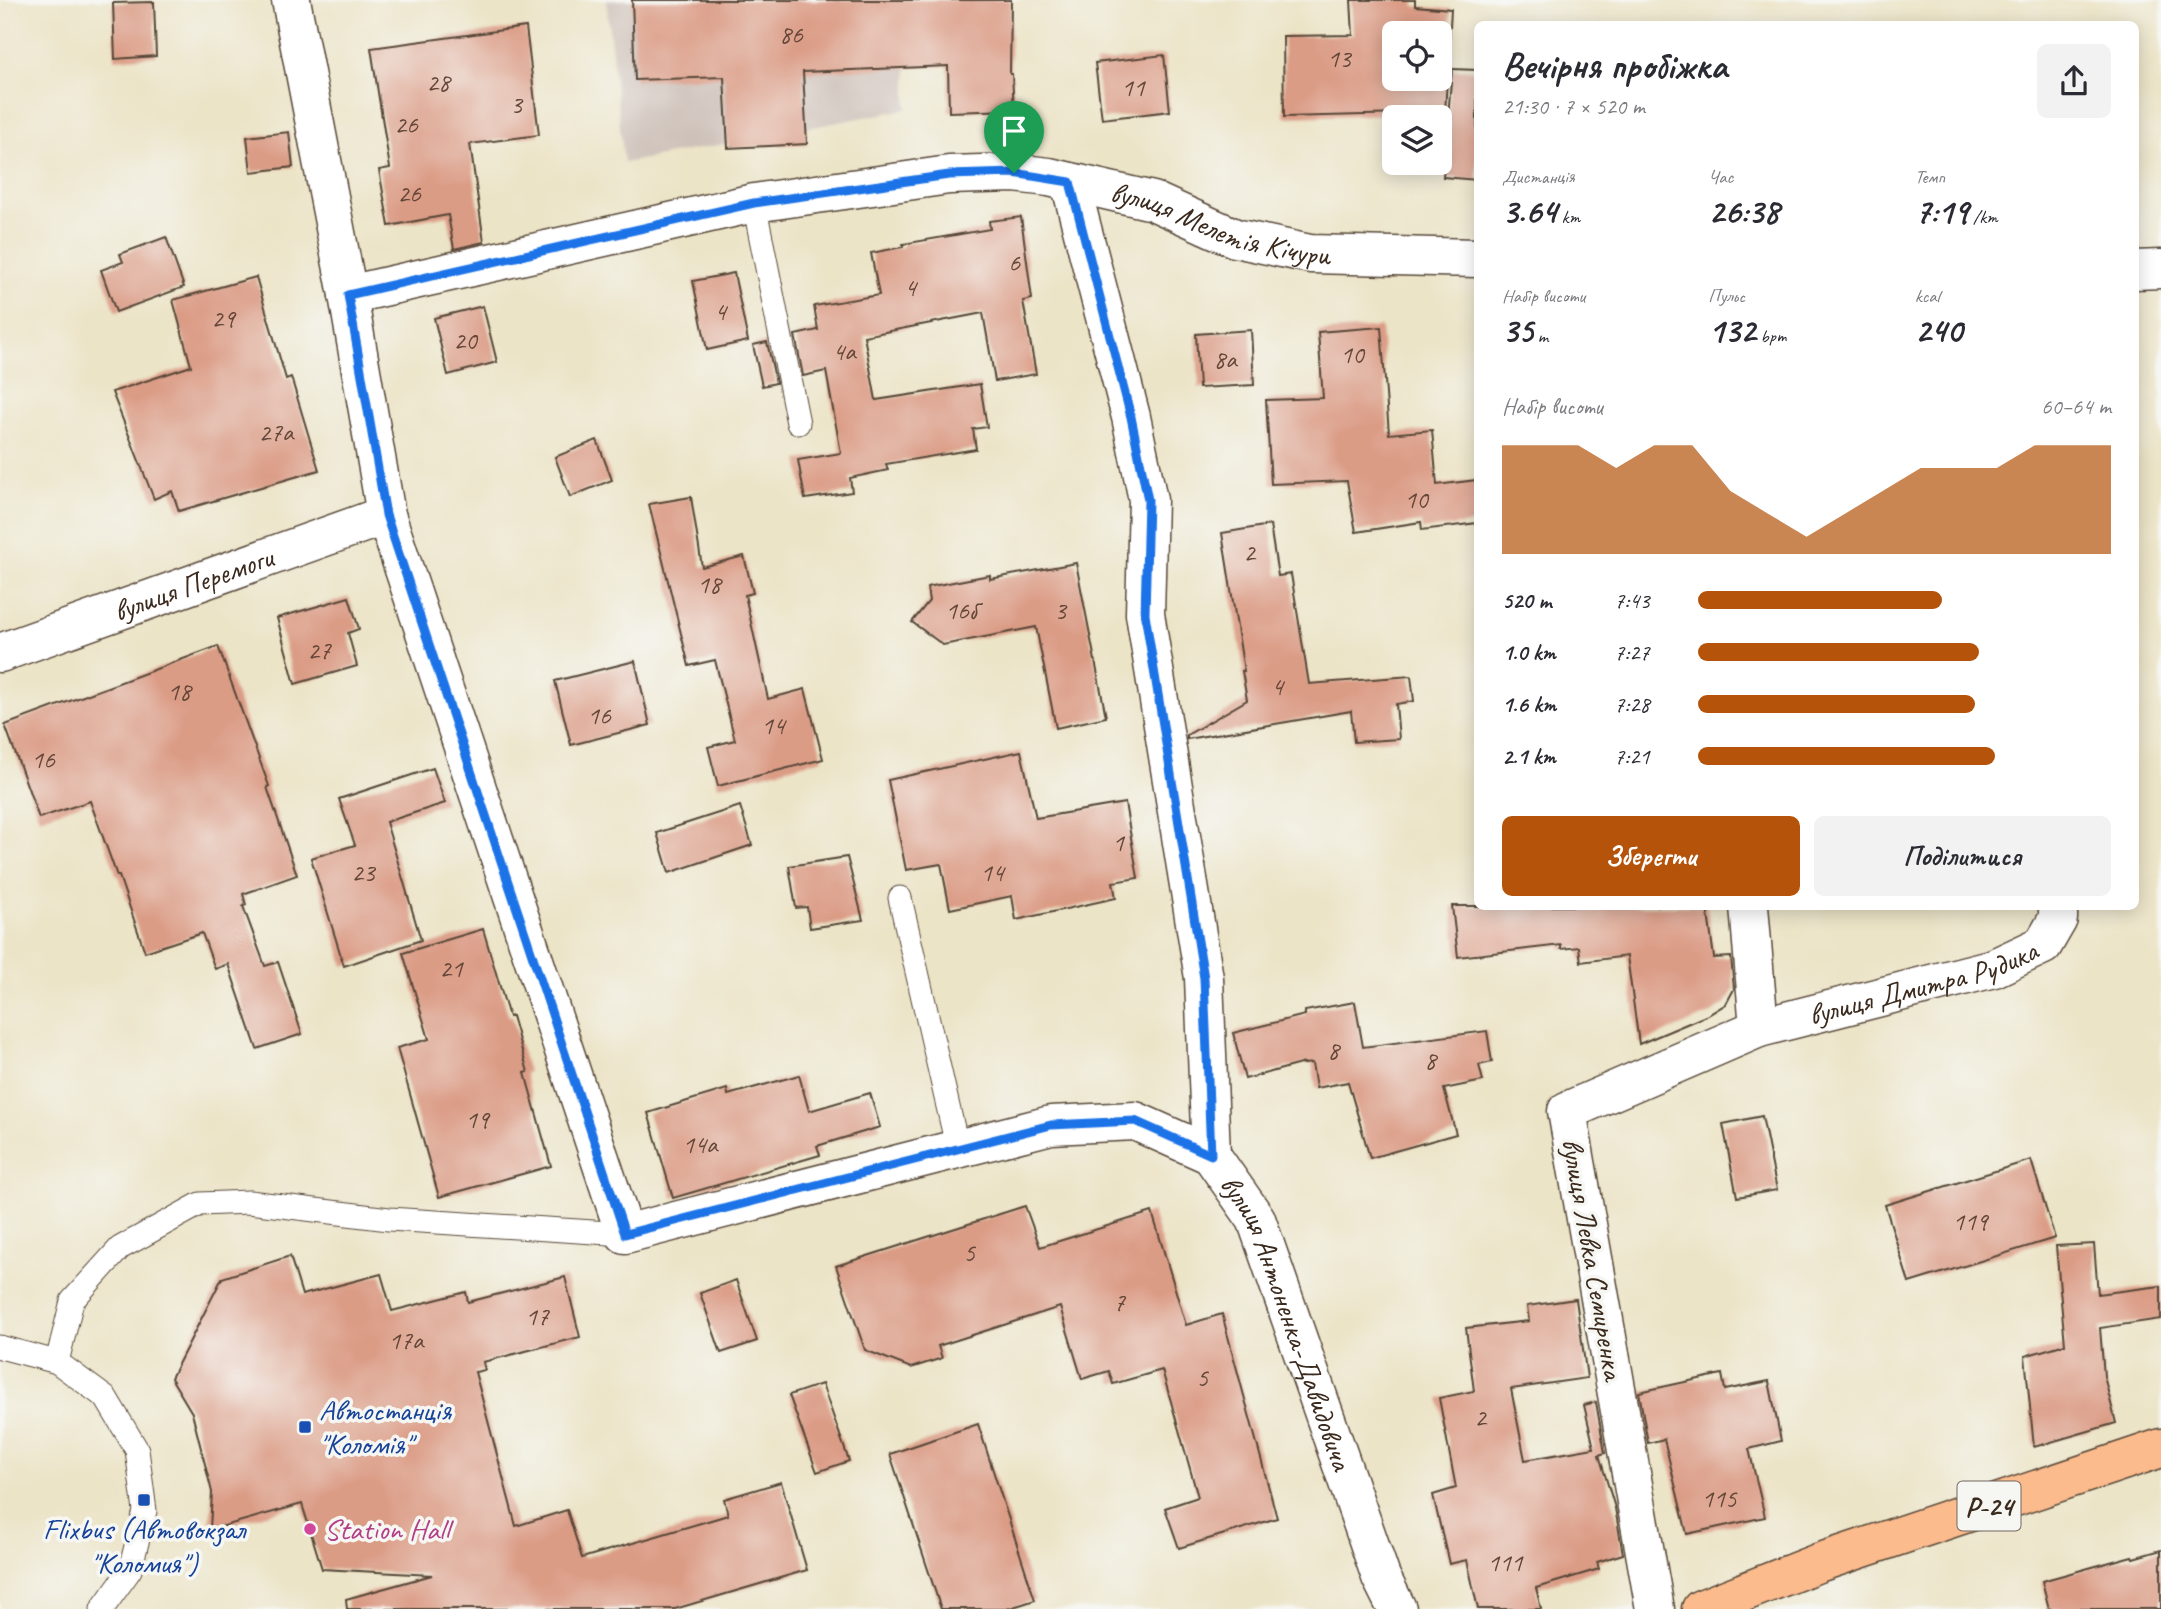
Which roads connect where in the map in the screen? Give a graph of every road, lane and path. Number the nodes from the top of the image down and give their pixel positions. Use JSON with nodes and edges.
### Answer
{"nodes":[{"id":1,"x":291,"y":0,"type":"edge"},
{"id":2,"x":1070,"y":182,"type":"junction"},
{"id":3,"x":754,"y":203,"type":"junction"},
{"id":4,"x":1474,"y":258,"type":"edge"},
{"id":5,"x":2161,"y":268,"type":"edge"},
{"id":6,"x":2139,"y":270,"type":"edge"},
{"id":7,"x":348,"y":295,"type":"junction"},
{"id":8,"x":798,"y":423,"type":"dead end"},
{"id":9,"x":386,"y":515,"type":"junction"},
{"id":10,"x":0,"y":653,"type":"edge"},
{"id":11,"x":901,"y":898,"type":"dead end"},
{"id":12,"x":1749,"y":910,"type":"edge"},
{"id":13,"x":2058,"y":910,"type":"edge"},
{"id":14,"x":1759,"y":1028,"type":"junction"},
{"id":15,"x":958,"y":1150,"type":"junction"},
{"id":16,"x":1211,"y":1155,"type":"junction"},
{"id":17,"x":625,"y":1234,"type":"junction"},
{"id":18,"x":0,"y":1347,"type":"edge"},
{"id":19,"x":57,"y":1362,"type":"junction"},
{"id":20,"x":2161,"y":1448,"type":"edge"},
{"id":21,"x":1818,"y":1563,"type":"junction"},
{"id":22,"x":102,"y":1609,"type":"edge"},
{"id":23,"x":1397,"y":1609,"type":"edge"},
{"id":24,"x":1655,"y":1609,"type":"edge"},
{"id":25,"x":1701,"y":1609,"type":"edge"},
{"id":26,"x":1761,"y":1609,"type":"edge"}],
"edges":[{"from":1,"to":7,"type":"street"},
{"from":2,"to":3,"type":"street","name":"вулиця Мелетія Кічури"},
{"from":2,"to":4,"type":"street","name":"вулиця Мелетія Кічури"},
{"from":2,"to":16,"type":"street"},
{"from":3,"to":7,"type":"street","name":"вулиця Мелетія Кічури"},
{"from":3,"to":8,"type":"lane"},
{"from":5,"to":6,"type":"street"},
{"from":7,"to":9,"type":"street"},
{"from":9,"to":10,"type":"street","name":"вулиця Перемоги"},
{"from":9,"to":17,"type":"street"},
{"from":11,"to":15,"type":"lane"},
{"from":12,"to":14,"type":"street"},
{"from":13,"to":14,"type":"street","name":"вулиця Дмитра Рудика"},
{"from":14,"to":24,"type":"street","name":"вулиця Левка Семиренка"},
{"from":15,"to":16,"type":"street","name":"вулиця Антоненка-Давидовича"},
{"from":15,"to":17,"type":"street","name":"вулиця Антоненка-Давидовича"},
{"from":16,"to":23,"type":"street","name":"вулиця Антоненка-Давидовича"},
{"from":17,"to":19,"type":"lane"},
{"from":18,"to":19,"type":"lane"},
{"from":19,"to":22,"type":"lane"},
{"from":20,"to":21,"type":"main road","number":"Р-24"},
{"from":21,"to":25,"type":"main road","number":"Р-24"},
{"from":21,"to":26,"type":"main road","number":"Р-24"}]}
